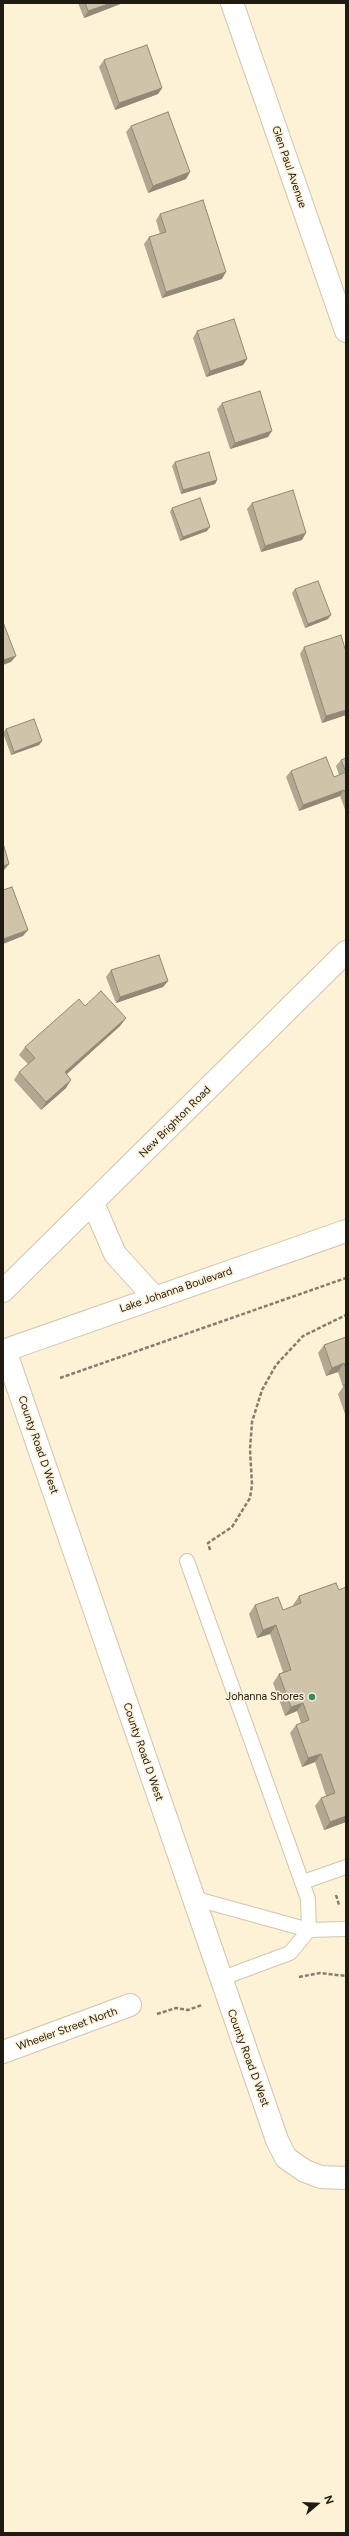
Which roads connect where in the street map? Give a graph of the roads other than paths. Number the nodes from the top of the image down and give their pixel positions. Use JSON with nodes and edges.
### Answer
{"nodes":[{"id":1,"x":232,"y":3,"type":"edge"},
{"id":2,"x":346,"y":331,"type":"edge"},
{"id":3,"x":346,"y":952,"type":"edge"},
{"id":4,"x":93,"y":1203,"type":"junction"},
{"id":5,"x":346,"y":1230,"type":"edge"},
{"id":6,"x":3,"y":1291,"type":"edge"},
{"id":7,"x":156,"y":1298,"type":"junction"},
{"id":8,"x":4,"y":1348,"type":"edge"},
{"id":9,"x":187,"y":1561,"type":"dead end"},
{"id":10,"x":346,"y":1867,"type":"edge"},
{"id":11,"x":303,"y":1882,"type":"junction"},
{"id":12,"x":193,"y":1898,"type":"junction"},
{"id":13,"x":346,"y":1928,"type":"edge"},
{"id":14,"x":309,"y":1930,"type":"junction"},
{"id":15,"x":220,"y":1979,"type":"junction"},
{"id":16,"x":130,"y":2005,"type":"road end"},
{"id":17,"x":3,"y":2052,"type":"edge"},
{"id":18,"x":346,"y":2178,"type":"edge"}],
"edges":[{"from":1,"to":2,"type":"street","name":"Glen Paul Avenue"},
{"from":3,"to":4,"type":"street","name":"New Brighton Road"},
{"from":4,"to":6,"type":"street","name":"New Brighton Road"},
{"from":4,"to":7,"type":"street"},
{"from":5,"to":7,"type":"street","name":"Lake Johanna Boulevard"},
{"from":7,"to":8,"type":"street","name":"Lake Johanna Boulevard"},
{"from":8,"to":12,"type":"street","name":"County Road D West"},
{"from":9,"to":11,"type":"lane"},
{"from":10,"to":11,"type":"lane"},
{"from":11,"to":14,"type":"lane"},
{"from":12,"to":14,"type":"lane"},
{"from":12,"to":15,"type":"street","name":"County Road D West"},
{"from":13,"to":14,"type":"lane"},
{"from":14,"to":15,"type":"lane"},
{"from":15,"to":18,"type":"street","name":"County Road D West"},
{"from":16,"to":17,"type":"street","name":"Wheeler Street North"}]}
